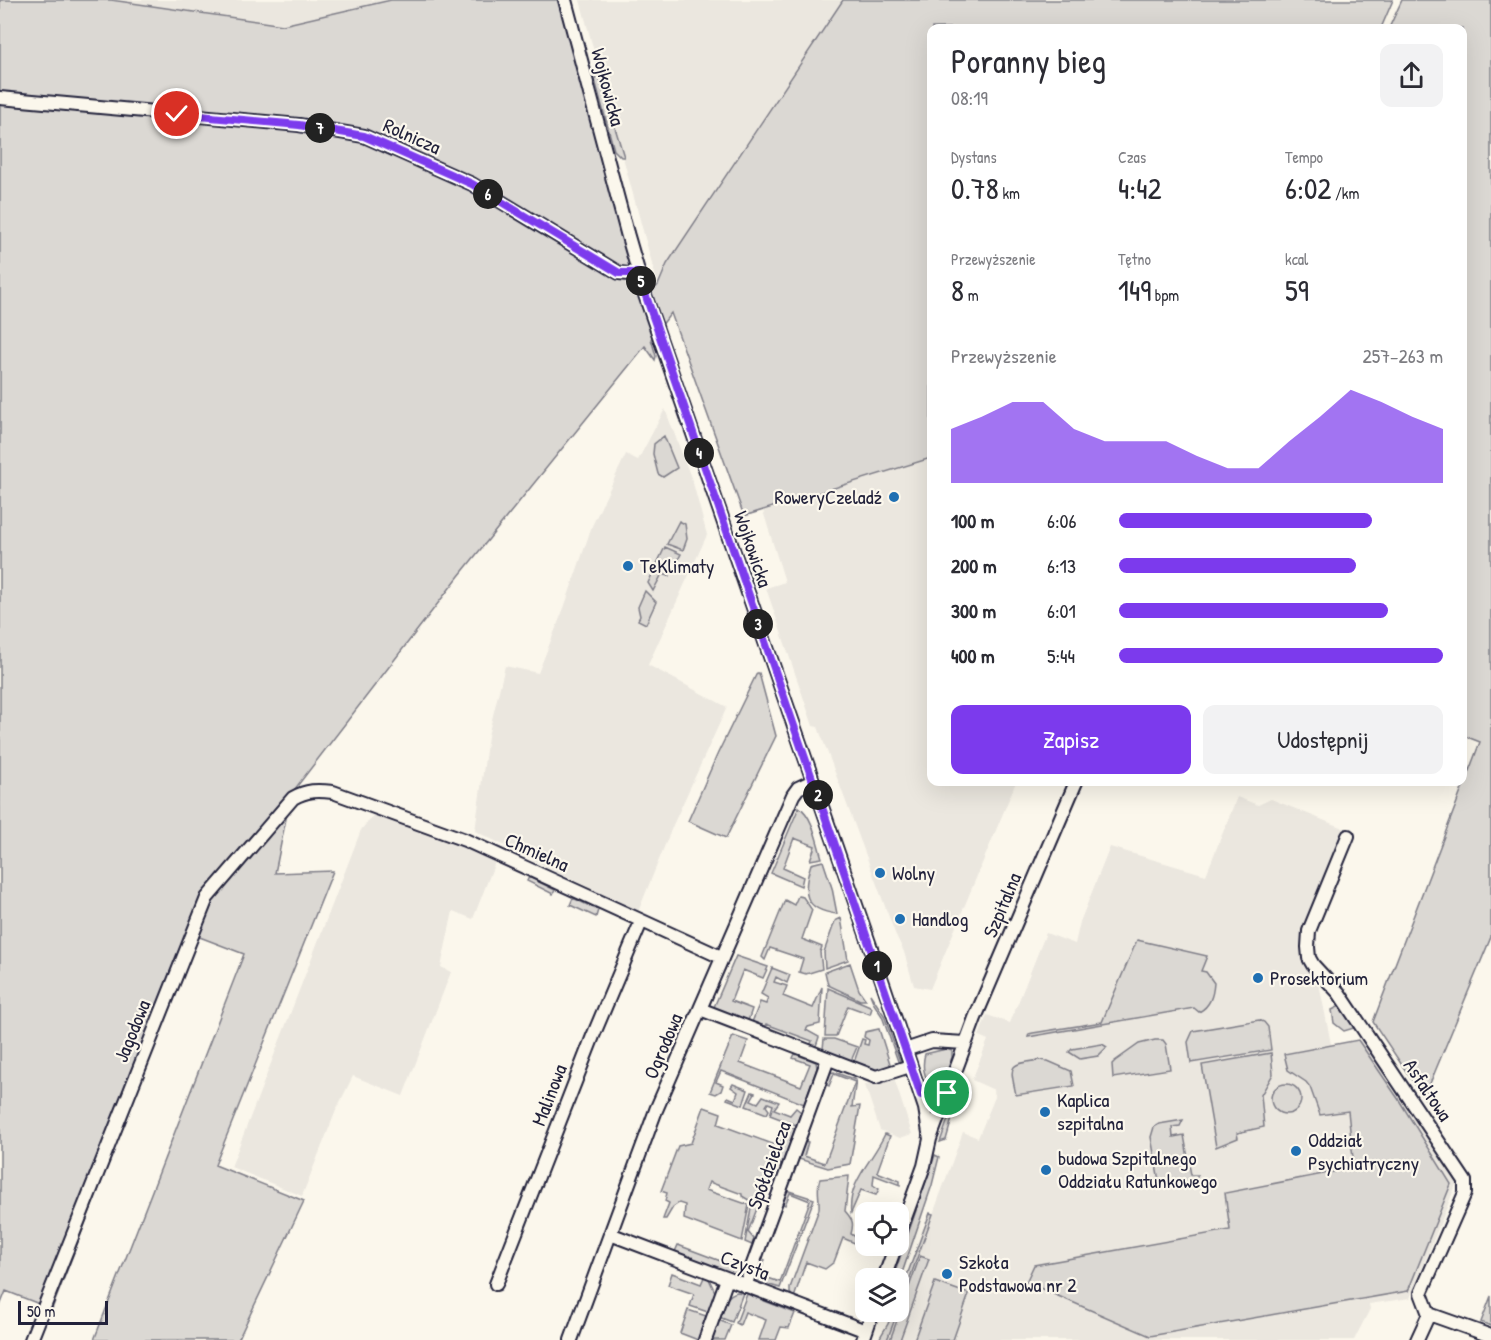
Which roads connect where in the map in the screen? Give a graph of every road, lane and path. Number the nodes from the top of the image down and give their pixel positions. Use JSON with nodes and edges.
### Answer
{"nodes":[{"id":1,"x":565,"y":0,"type":"edge"},
{"id":2,"x":0,"y":98,"type":"edge"},
{"id":3,"x":638,"y":273,"type":"junction"},
{"id":4,"x":813,"y":781,"type":"junction"},
{"id":5,"x":1074,"y":786,"type":"edge"},
{"id":6,"x":333,"y":792,"type":"joint"},
{"id":7,"x":1348,"y":836,"type":"dead end"},
{"id":8,"x":641,"y":922,"type":"junction"},
{"id":9,"x":721,"y":957,"type":"junction"},
{"id":10,"x":700,"y":1009,"type":"junction"},
{"id":11,"x":965,"y":1043,"type":"junction"},
{"id":12,"x":905,"y":1050,"type":"junction"},
{"id":13,"x":828,"y":1059,"type":"junction"},
{"id":14,"x":910,"y":1066,"type":"junction"},
{"id":15,"x":951,"y":1083,"type":"junction"},
{"id":16,"x":921,"y":1095,"type":"junction"},
{"id":17,"x":930,"y":1139,"type":"junction"},
{"id":18,"x":909,"y":1207,"type":"edge"},
{"id":19,"x":610,"y":1234,"type":"junction"},
{"id":20,"x":727,"y":1279,"type":"junction"},
{"id":21,"x":496,"y":1284,"type":"dead end"},
{"id":22,"x":746,"y":1286,"type":"junction"},
{"id":23,"x":1429,"y":1314,"type":"junction"},
{"id":24,"x":864,"y":1335,"type":"edge"},
{"id":25,"x":1491,"y":1336,"type":"edge"},
{"id":26,"x":31,"y":1340,"type":"edge"},
{"id":27,"x":571,"y":1340,"type":"edge"},
{"id":28,"x":705,"y":1340,"type":"edge"},
{"id":29,"x":1417,"y":1340,"type":"edge"}],
"edges":[{"from":1,"to":3,"type":"street","name":"Wojkowicka"},
{"from":2,"to":3,"type":"street","name":"Rolnicza"},
{"from":3,"to":4,"type":"street","name":"Wojkowicka"},
{"from":4,"to":9,"type":"street","name":"Ogrodowa"},
{"from":4,"to":12,"type":"street","name":"Wojkowicka"},
{"from":5,"to":11,"type":"street","name":"Szpitalna"},
{"from":6,"to":8,"type":"street","name":"Chmielna"},
{"from":6,"to":26,"type":"street","name":"Jagodowa"},
{"from":7,"to":23,"type":"street","name":"Asfaltowa"},
{"from":8,"to":9,"type":"street","name":"Chmielna"},
{"from":8,"to":21,"type":"street","name":"Malinowa"},
{"from":9,"to":10,"type":"street","name":"Ogrodowa"},
{"from":10,"to":13,"type":"street"},
{"from":10,"to":19,"type":"street","name":"Ogrodowa"},
{"from":11,"to":12,"type":"street"},
{"from":11,"to":15,"type":"street","name":"Szpitalna"},
{"from":12,"to":14,"type":"street","name":"Wojkowicka"},
{"from":13,"to":14,"type":"street"},
{"from":13,"to":22,"type":"street","name":"Spółdzielcza"},
{"from":14,"to":16,"type":"street","name":"Wojkowicka"},
{"from":15,"to":16,"type":"street"},
{"from":15,"to":17,"type":"street","name":"Szpitalna"},
{"from":16,"to":17,"type":"street","name":"Wojkowicka"},
{"from":17,"to":18,"type":"street","name":"Szpitalna"},
{"from":19,"to":20,"type":"street","name":"Czysta"},
{"from":19,"to":27,"type":"street","name":"Ogrodowa"},
{"from":20,"to":22,"type":"street","name":"Czysta"},
{"from":20,"to":28,"type":"street"},
{"from":22,"to":24,"type":"street","name":"Czysta"},
{"from":23,"to":25,"type":"street"},
{"from":23,"to":29,"type":"street"}]}
